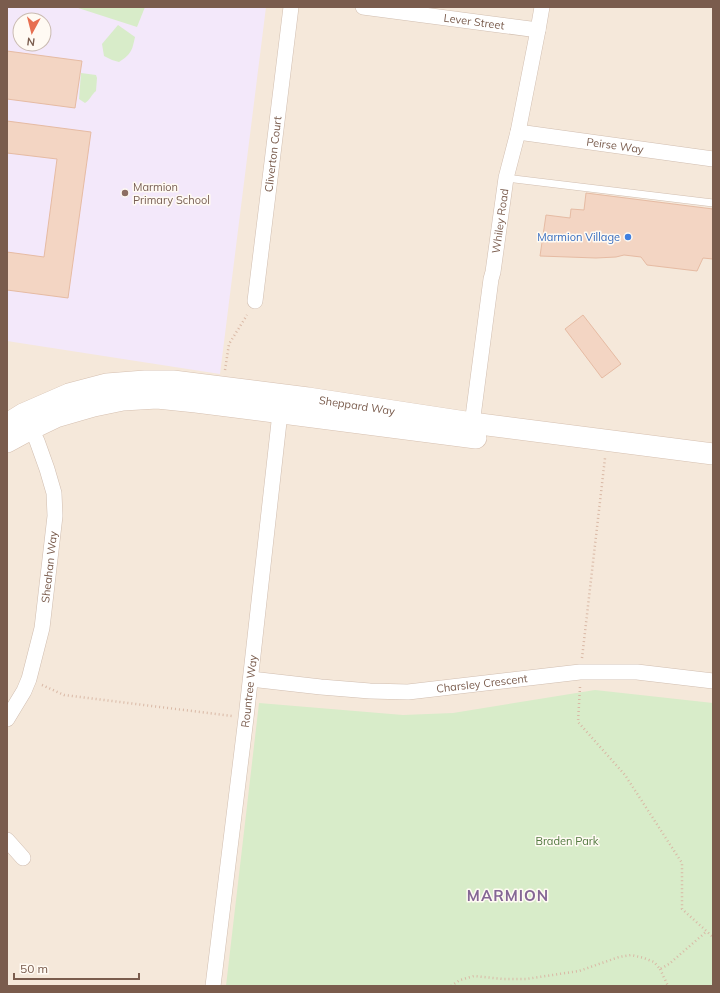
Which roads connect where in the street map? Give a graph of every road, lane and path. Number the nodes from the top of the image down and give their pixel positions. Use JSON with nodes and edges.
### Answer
{"nodes":[{"id":1,"x":292,"y":7,"type":"edge"},
{"id":2,"x":363,"y":7,"type":"edge"},
{"id":3,"x":542,"y":7,"type":"edge"},
{"id":4,"x":538,"y":30,"type":"junction"},
{"id":5,"x":518,"y":132,"type":"junction"},
{"id":6,"x":713,"y":159,"type":"edge"},
{"id":7,"x":506,"y":178,"type":"junction"},
{"id":8,"x":713,"y":203,"type":"edge"},
{"id":9,"x":255,"y":301,"type":"joint"},
{"id":10,"x":225,"y":371,"type":"dead end"},
{"id":11,"x":281,"y":404,"type":"junction"},
{"id":12,"x":20,"y":422,"type":"edge"},
{"id":13,"x":471,"y":430,"type":"junction"},
{"id":14,"x":7,"y":442,"type":"edge"},
{"id":15,"x":606,"y":454,"type":"junction"},
{"id":16,"x":713,"y":454,"type":"edge"},
{"id":17,"x":713,"y":467,"type":"edge"},
{"id":18,"x":580,"y":672,"type":"junction"},
{"id":19,"x":29,"y":679,"type":"junction"},
{"id":20,"x":251,"y":679,"type":"junction"},
{"id":21,"x":713,"y":680,"type":"edge"},
{"id":22,"x":246,"y":718,"type":"junction"},
{"id":23,"x":7,"y":719,"type":"edge"},
{"id":24,"x":7,"y":840,"type":"edge"},
{"id":25,"x":23,"y":858,"type":"dead end"},
{"id":26,"x":707,"y":931,"type":"junction"},
{"id":27,"x":713,"y":937,"type":"edge"},
{"id":28,"x":660,"y":969,"type":"junction"},
{"id":29,"x":213,"y":986,"type":"edge"},
{"id":30,"x":451,"y":986,"type":"edge"},
{"id":31,"x":668,"y":986,"type":"edge"}],
"edges":[{"from":1,"to":9,"type":"street","name":"Cliverton Court"},
{"from":2,"to":4,"type":"street","name":"Lever Street"},
{"from":3,"to":4,"type":"street","name":"Whiley Road"},
{"from":4,"to":5,"type":"street","name":"Whiley Road"},
{"from":5,"to":6,"type":"street","name":"Peirse Way"},
{"from":5,"to":7,"type":"street","name":"Whiley Road"},
{"from":7,"to":8,"type":"lane"},
{"from":7,"to":13,"type":"street","name":"Whiley Road"},
{"from":9,"to":10,"type":"path"},
{"from":11,"to":12,"type":"street","name":"Sheppard Way"},
{"from":11,"to":13,"type":"street","name":"Sheppard Way"},
{"from":11,"to":20,"type":"street","name":"Rountree Way"},
{"from":12,"to":14,"type":"street","name":"Sheppard Way"},
{"from":12,"to":19,"type":"street","name":"Sheahan Way"},
{"from":13,"to":15,"type":"street","name":"Sheppard Way"},
{"from":13,"to":16,"type":"street","name":"Sheppard Way"},
{"from":15,"to":17,"type":"street","name":"Sheppard Way"},
{"from":15,"to":18,"type":"path"},
{"from":18,"to":20,"type":"street","name":"Charsley Crescent"},
{"from":18,"to":21,"type":"street","name":"Charsley Crescent"},
{"from":18,"to":26,"type":"path"},
{"from":19,"to":22,"type":"path"},
{"from":19,"to":23,"type":"street","name":"Sheahan Way"},
{"from":20,"to":22,"type":"street","name":"Rountree Way"},
{"from":22,"to":29,"type":"street","name":"Rountree Way"},
{"from":24,"to":25,"type":"street"},
{"from":26,"to":27,"type":"path"},
{"from":26,"to":28,"type":"path"},
{"from":28,"to":30,"type":"path"},
{"from":28,"to":31,"type":"path"}]}
